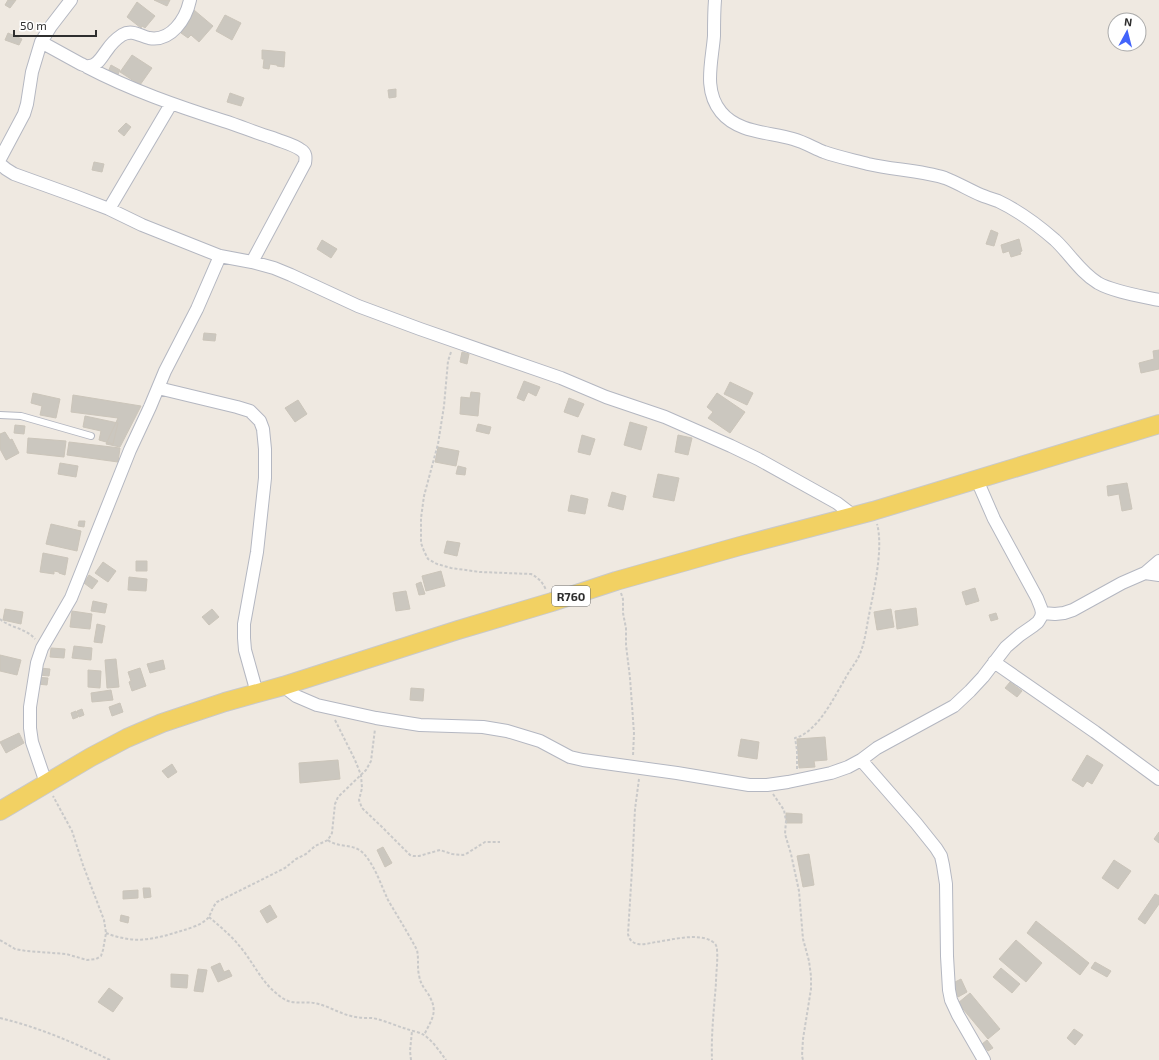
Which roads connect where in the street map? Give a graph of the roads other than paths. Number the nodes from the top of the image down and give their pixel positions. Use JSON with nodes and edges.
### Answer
{"nodes":[{"id":1,"x":72,"y":0,"type":"edge"},
{"id":2,"x":190,"y":0,"type":"edge"},
{"id":3,"x":715,"y":0,"type":"edge"},
{"id":4,"x":41,"y":42,"type":"junction"},
{"id":5,"x":87,"y":67,"type":"junction"},
{"id":6,"x":171,"y":104,"type":"junction"},
{"id":7,"x":0,"y":159,"type":"edge"},
{"id":8,"x":0,"y":164,"type":"edge"},
{"id":9,"x":109,"y":209,"type":"junction"},
{"id":10,"x":220,"y":256,"type":"junction"},
{"id":11,"x":252,"y":262,"type":"junction"},
{"id":12,"x":1159,"y":300,"type":"edge"},
{"id":13,"x":158,"y":388,"type":"junction"},
{"id":14,"x":0,"y":415,"type":"edge"},
{"id":15,"x":1159,"y":424,"type":"edge"},
{"id":16,"x":90,"y":436,"type":"dead end"},
{"id":17,"x":977,"y":480,"type":"junction"},
{"id":18,"x":854,"y":516,"type":"junction"},
{"id":19,"x":1159,"y":561,"type":"edge"},
{"id":20,"x":1145,"y":573,"type":"junction"},
{"id":21,"x":1159,"y":575,"type":"edge"},
{"id":22,"x":1042,"y":613,"type":"junction"},
{"id":23,"x":994,"y":662,"type":"junction"},
{"id":24,"x":283,"y":686,"type":"junction"},
{"id":25,"x":257,"y":693,"type":"junction"},
{"id":26,"x":861,"y":760,"type":"junction"},
{"id":27,"x":1159,"y":778,"type":"edge"},
{"id":28,"x":46,"y":783,"type":"junction"},
{"id":29,"x":0,"y":811,"type":"edge"},
{"id":30,"x":984,"y":1060,"type":"edge"}],
"edges":[{"from":1,"to":4,"type":"street"},
{"from":2,"to":5,"type":"street"},
{"from":3,"to":12,"type":"street"},
{"from":4,"to":5,"type":"street"},
{"from":4,"to":7,"type":"street"},
{"from":5,"to":6,"type":"street"},
{"from":6,"to":9,"type":"street"},
{"from":6,"to":11,"type":"street"},
{"from":8,"to":9,"type":"street"},
{"from":9,"to":10,"type":"street"},
{"from":10,"to":11,"type":"street"},
{"from":10,"to":13,"type":"street"},
{"from":11,"to":18,"type":"street"},
{"from":13,"to":25,"type":"street"},
{"from":13,"to":28,"type":"street"},
{"from":14,"to":16,"type":"lane"},
{"from":15,"to":17,"type":"main road","number":"R760"},
{"from":17,"to":18,"type":"main road","number":"R760"},
{"from":17,"to":22,"type":"street"},
{"from":18,"to":24,"type":"main road","number":"R760"},
{"from":19,"to":20,"type":"street"},
{"from":20,"to":21,"type":"street"},
{"from":20,"to":22,"type":"street"},
{"from":22,"to":23,"type":"street"},
{"from":23,"to":26,"type":"street"},
{"from":23,"to":27,"type":"street"},
{"from":24,"to":25,"type":"main road","number":"R760"},
{"from":24,"to":26,"type":"street"},
{"from":25,"to":28,"type":"main road","number":"R760"},
{"from":26,"to":30,"type":"street"},
{"from":28,"to":29,"type":"main road","number":"R760"}]}
